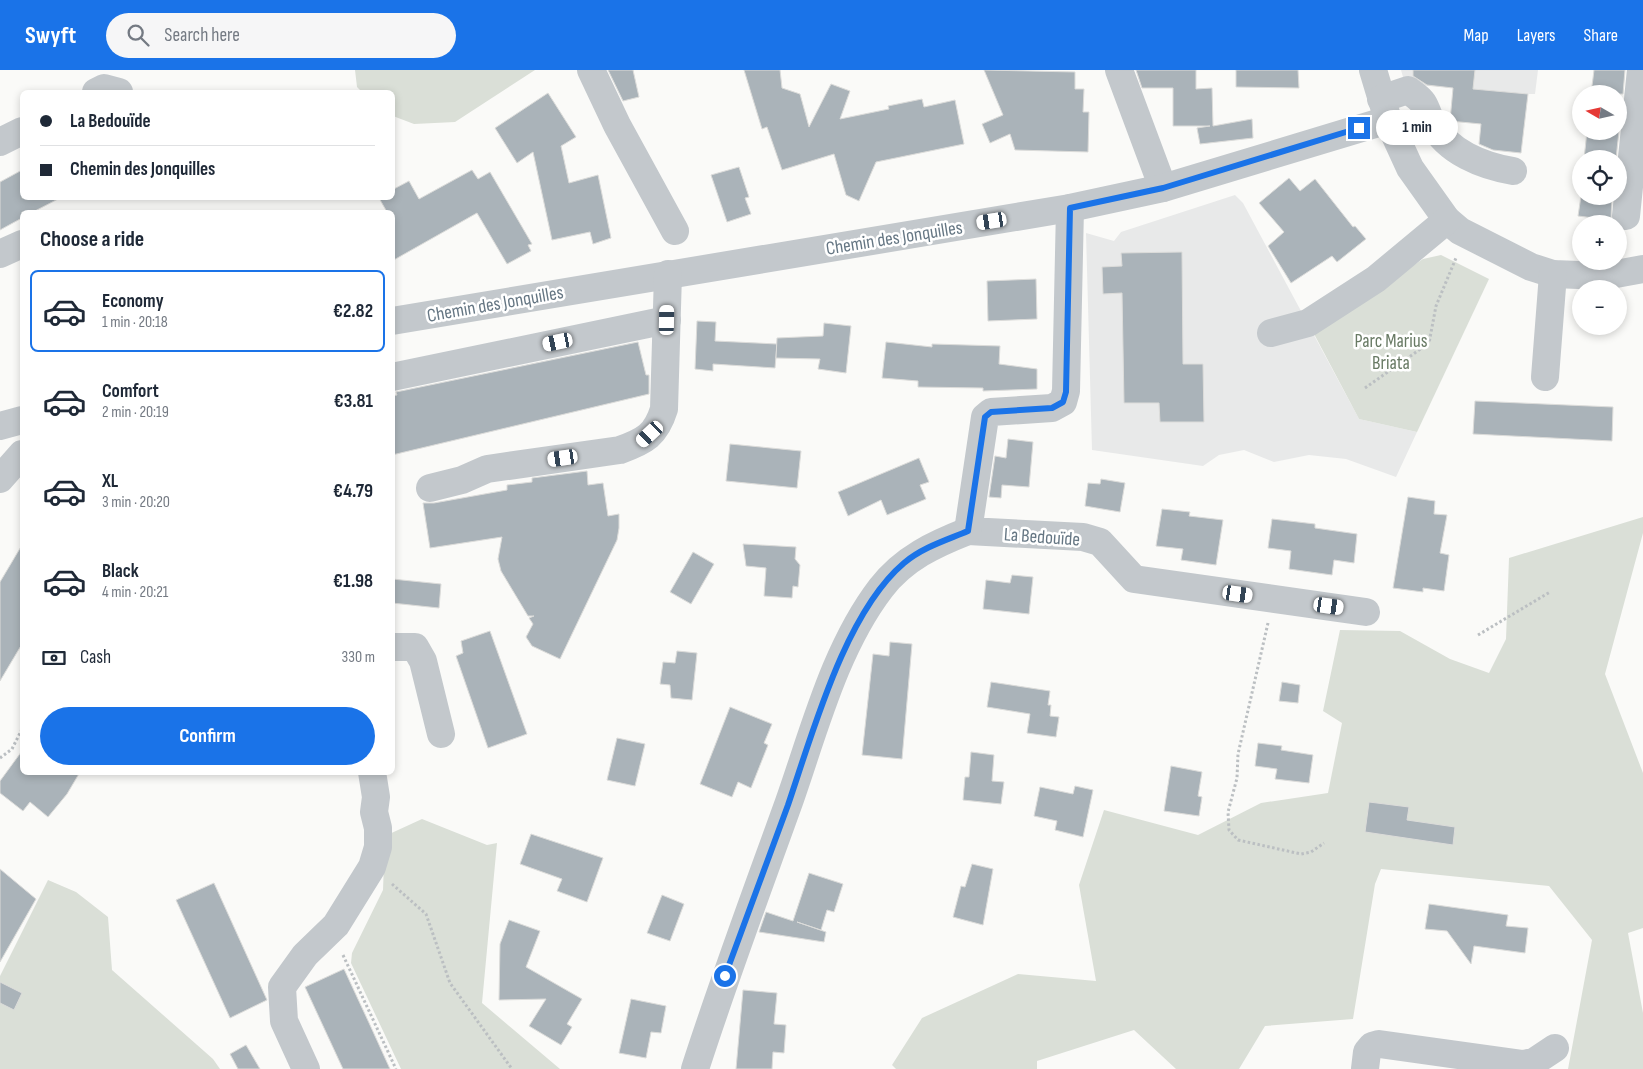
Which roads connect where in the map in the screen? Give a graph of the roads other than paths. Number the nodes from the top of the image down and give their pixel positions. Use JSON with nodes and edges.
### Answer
{"nodes":[{"id":1,"x":591,"y":70,"type":"edge"},
{"id":2,"x":1119,"y":70,"type":"edge"},
{"id":3,"x":1373,"y":70,"type":"edge"},
{"id":4,"x":1641,"y":70,"type":"edge"},
{"id":5,"x":1385,"y":109,"type":"junction"},
{"id":6,"x":20,"y":132,"type":"edge"},
{"id":7,"x":0,"y":142,"type":"edge"},
{"id":8,"x":1639,"y":146,"type":"edge"},
{"id":9,"x":1513,"y":171,"type":"dead end"},
{"id":10,"x":1163,"y":188,"type":"junction"},
{"id":11,"x":1070,"y":208,"type":"junction"},
{"id":12,"x":1626,"y":215,"type":"edge"},
{"id":13,"x":1447,"y":220,"type":"junction"},
{"id":14,"x":675,"y":231,"type":"dead end"},
{"id":15,"x":20,"y":245,"type":"edge"},
{"id":16,"x":0,"y":254,"type":"edge"},
{"id":17,"x":1643,"y":269,"type":"edge"},
{"id":18,"x":668,"y":274,"type":"junction"},
{"id":19,"x":1553,"y":274,"type":"junction"},
{"id":20,"x":395,"y":320,"type":"edge"},
{"id":21,"x":667,"y":320,"type":"junction"},
{"id":22,"x":1271,"y":333,"type":"dead end"},
{"id":23,"x":395,"y":376,"type":"edge"},
{"id":24,"x":1545,"y":377,"type":"dead end"},
{"id":25,"x":20,"y":421,"type":"edge"},
{"id":26,"x":0,"y":426,"type":"edge"},
{"id":27,"x":20,"y":456,"type":"edge"},
{"id":28,"x":0,"y":479,"type":"edge"},
{"id":29,"x":430,"y":488,"type":"dead end"},
{"id":30,"x":968,"y":531,"type":"junction"},
{"id":31,"x":1366,"y":612,"type":"dead end"},
{"id":32,"x":395,"y":647,"type":"edge"},
{"id":33,"x":442,"y":734,"type":"dead end"},
{"id":34,"x":372,"y":775,"type":"edge"},
{"id":35,"x":1555,"y":1048,"type":"dead end"},
{"id":36,"x":306,"y":1069,"type":"edge"},
{"id":37,"x":695,"y":1069,"type":"edge"},
{"id":38,"x":1365,"y":1069,"type":"edge"}],
"edges":[{"from":1,"to":14,"type":"street"},
{"from":2,"to":10,"type":"street"},
{"from":3,"to":5,"type":"street"},
{"from":4,"to":8,"type":"street"},
{"from":5,"to":9,"type":"street","name":"Chemin des Jonquilles"},
{"from":5,"to":10,"type":"street","name":"Chemin des Jonquilles"},
{"from":5,"to":13,"type":"street"},
{"from":6,"to":7,"type":"street"},
{"from":8,"to":12,"type":"street"},
{"from":10,"to":11,"type":"street","name":"Chemin des Jonquilles"},
{"from":11,"to":18,"type":"street","name":"Chemin des Jonquilles"},
{"from":11,"to":30,"type":"street"},
{"from":13,"to":19,"type":"street"},
{"from":13,"to":22,"type":"street"},
{"from":15,"to":16,"type":"street"},
{"from":17,"to":19,"type":"street"},
{"from":18,"to":20,"type":"street","name":"Chemin des Jonquilles"},
{"from":18,"to":21,"type":"street"},
{"from":19,"to":24,"type":"street"},
{"from":21,"to":23,"type":"street"},
{"from":21,"to":29,"type":"street"},
{"from":25,"to":26,"type":"street"},
{"from":27,"to":28,"type":"street"},
{"from":30,"to":31,"type":"street","name":"La Bedouïde"},
{"from":30,"to":37,"type":"street","name":"La Bedouïde"},
{"from":32,"to":33,"type":"street"},
{"from":34,"to":36,"type":"street"},
{"from":35,"to":38,"type":"street"}]}
